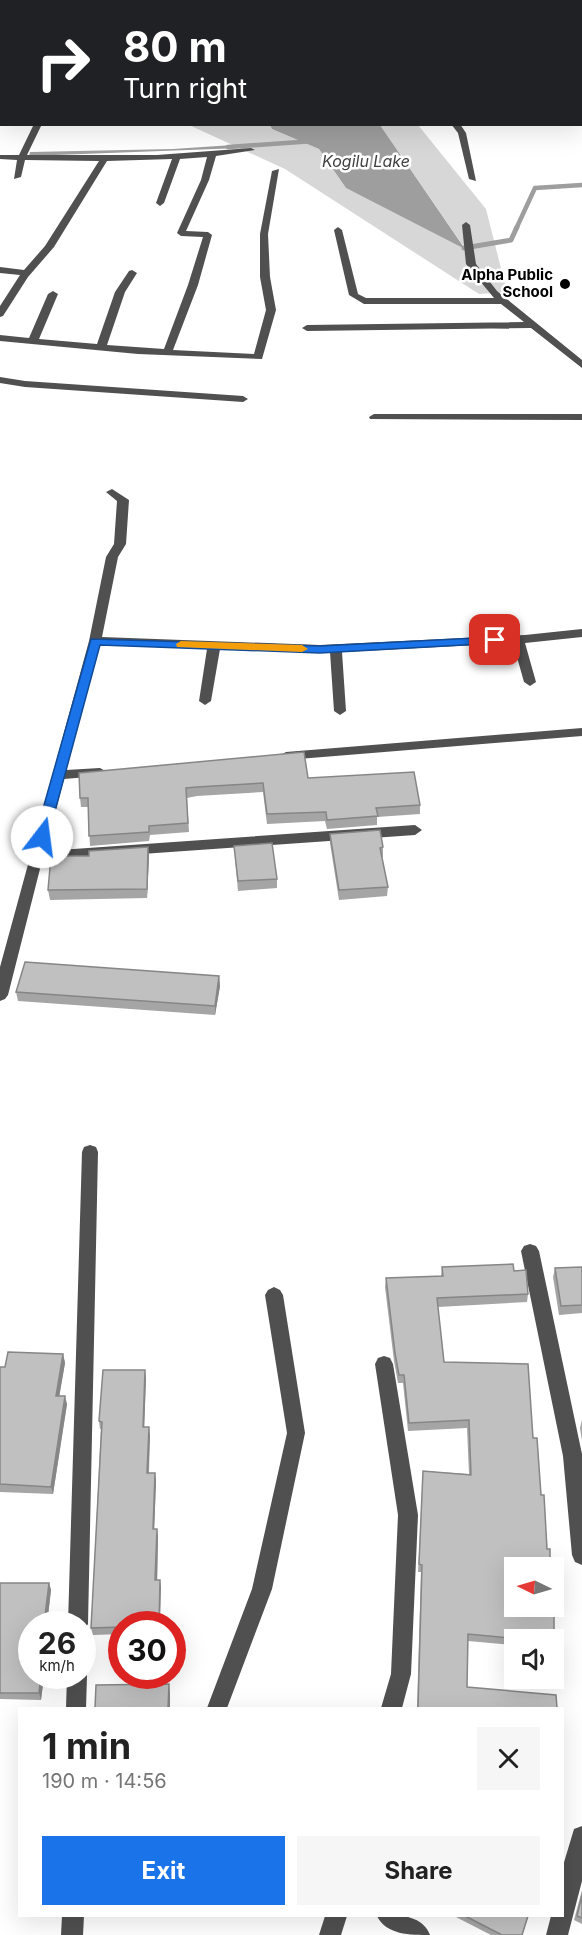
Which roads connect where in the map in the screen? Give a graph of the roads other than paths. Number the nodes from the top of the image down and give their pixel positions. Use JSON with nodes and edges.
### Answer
{"nodes":[{"id":1,"x":37,"y":126,"type":"edge"},
{"id":2,"x":457,"y":126,"type":"edge"},
{"id":3,"x":251,"y":150,"type":"dead end"},
{"id":4,"x":212,"y":155,"type":"junction"},
{"id":5,"x":177,"y":156,"type":"junction"},
{"id":6,"x":0,"y":157,"type":"edge"},
{"id":7,"x":22,"y":158,"type":"junction"},
{"id":8,"x":105,"y":158,"type":"junction"},
{"id":9,"x":276,"y":171,"type":"dead end"},
{"id":10,"x":17,"y":177,"type":"dead end"},
{"id":11,"x":473,"y":179,"type":"dead end"},
{"id":12,"x":160,"y":203,"type":"dead end"},
{"id":13,"x":466,"y":225,"type":"dead end"},
{"id":14,"x":338,"y":230,"type":"dead end"},
{"id":15,"x":0,"y":270,"type":"edge"},
{"id":16,"x":27,"y":273,"type":"junction"},
{"id":17,"x":132,"y":273,"type":"dead end"},
{"id":18,"x":53,"y":294,"type":"dead end"},
{"id":19,"x":503,"y":301,"type":"junction"},
{"id":20,"x":0,"y":314,"type":"edge"},
{"id":21,"x":533,"y":325,"type":"junction"},
{"id":22,"x":307,"y":328,"type":"dead end"},
{"id":23,"x":0,"y":338,"type":"edge"},
{"id":24,"x":33,"y":341,"type":"junction"},
{"id":25,"x":101,"y":348,"type":"junction"},
{"id":26,"x":168,"y":351,"type":"junction"},
{"id":27,"x":582,"y":365,"type":"edge"},
{"id":28,"x":0,"y":380,"type":"edge"},
{"id":29,"x":243,"y":399,"type":"dead end"},
{"id":30,"x":374,"y":417,"type":"dead end"},
{"id":31,"x":582,"y":417,"type":"edge"},
{"id":32,"x":112,"y":492,"type":"dead end"},
{"id":33,"x":582,"y":633,"type":"edge"},
{"id":34,"x":518,"y":639,"type":"junction"},
{"id":35,"x":95,"y":641,"type":"junction"},
{"id":36,"x":214,"y":645,"type":"junction"},
{"id":37,"x":336,"y":648,"type":"junction"},
{"id":38,"x":530,"y":682,"type":"dead end"},
{"id":39,"x":205,"y":701,"type":"dead end"},
{"id":40,"x":340,"y":711,"type":"dead end"},
{"id":41,"x":582,"y":732,"type":"edge"},
{"id":42,"x":272,"y":758,"type":"edge"},
{"id":43,"x":117,"y":771,"type":"edge"},
{"id":44,"x":58,"y":776,"type":"junction"},
{"id":45,"x":415,"y":830,"type":"dead end"},
{"id":46,"x":36,"y":857,"type":"junction"},
{"id":47,"x":0,"y":995,"type":"edge"},
{"id":48,"x":90,"y":1152,"type":"dead end"},
{"id":49,"x":530,"y":1251,"type":"dead end"},
{"id":50,"x":274,"y":1295,"type":"dead end"},
{"id":51,"x":384,"y":1364,"type":"dead end"},
{"id":52,"x":582,"y":1555,"type":"edge"},
{"id":53,"x":78,"y":1611,"type":"edge"},
{"id":54,"x":77,"y":1689,"type":"edge"},
{"id":55,"x":76,"y":1707,"type":"edge"},
{"id":56,"x":217,"y":1707,"type":"edge"},
{"id":57,"x":392,"y":1707,"type":"edge"},
{"id":58,"x":582,"y":1837,"type":"edge"},
{"id":59,"x":564,"y":1907,"type":"edge"},
{"id":60,"x":73,"y":1917,"type":"edge"},
{"id":61,"x":336,"y":1917,"type":"edge"},
{"id":62,"x":390,"y":1917,"type":"edge"},
{"id":63,"x":562,"y":1917,"type":"edge"},
{"id":64,"x":72,"y":1935,"type":"edge"},
{"id":65,"x":330,"y":1935,"type":"edge"},
{"id":66,"x":419,"y":1935,"type":"edge"},
{"id":67,"x":557,"y":1935,"type":"edge"}],
"edges":[{"from":1,"to":7,"type":"street"},
{"from":2,"to":11,"type":"street"},
{"from":3,"to":4,"type":"street"},
{"from":4,"to":5,"type":"street"},
{"from":4,"to":26,"type":"street"},
{"from":5,"to":8,"type":"street"},
{"from":5,"to":12,"type":"street"},
{"from":6,"to":7,"type":"street"},
{"from":7,"to":8,"type":"street"},
{"from":7,"to":10,"type":"street"},
{"from":8,"to":16,"type":"street"},
{"from":9,"to":26,"type":"street"},
{"from":13,"to":19,"type":"street"},
{"from":14,"to":19,"type":"street"},
{"from":15,"to":16,"type":"street"},
{"from":16,"to":20,"type":"street"},
{"from":17,"to":25,"type":"street"},
{"from":18,"to":24,"type":"street"},
{"from":19,"to":21,"type":"street"},
{"from":21,"to":22,"type":"street"},
{"from":21,"to":27,"type":"street"},
{"from":23,"to":24,"type":"street"},
{"from":24,"to":25,"type":"street"},
{"from":25,"to":26,"type":"street"},
{"from":28,"to":29,"type":"street"},
{"from":30,"to":31,"type":"street"},
{"from":32,"to":35,"type":"street"},
{"from":33,"to":34,"type":"street"},
{"from":34,"to":37,"type":"street"},
{"from":34,"to":38,"type":"street"},
{"from":35,"to":36,"type":"street"},
{"from":35,"to":44,"type":"street"},
{"from":36,"to":37,"type":"street"},
{"from":36,"to":39,"type":"street"},
{"from":37,"to":40,"type":"street"},
{"from":41,"to":42,"type":"street"},
{"from":43,"to":44,"type":"street"},
{"from":44,"to":46,"type":"street"},
{"from":45,"to":46,"type":"street"},
{"from":46,"to":47,"type":"street"},
{"from":48,"to":53,"type":"street"},
{"from":49,"to":52,"type":"street"},
{"from":50,"to":56,"type":"street"},
{"from":51,"to":57,"type":"street"},
{"from":54,"to":55,"type":"street"},
{"from":58,"to":59,"type":"street"},
{"from":60,"to":64,"type":"street"},
{"from":61,"to":65,"type":"street"},
{"from":62,"to":66,"type":"street"},
{"from":63,"to":67,"type":"street"}]}
